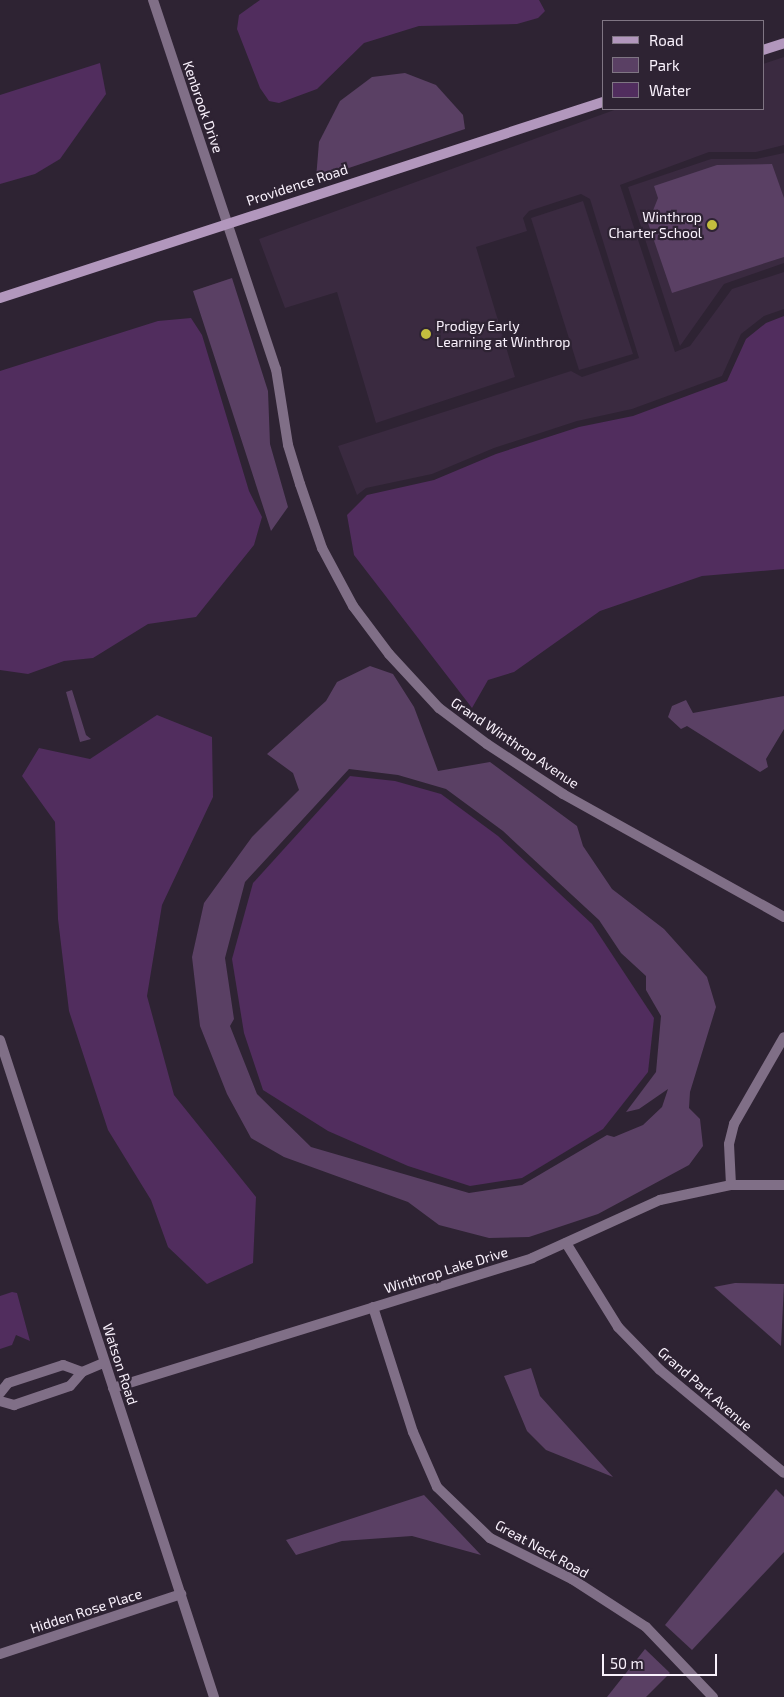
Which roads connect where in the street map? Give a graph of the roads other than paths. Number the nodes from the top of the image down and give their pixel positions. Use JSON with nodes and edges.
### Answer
{"nodes":[{"id":1,"x":153,"y":0,"type":"edge"},
{"id":2,"x":784,"y":43,"type":"edge"},
{"id":3,"x":764,"y":50,"type":"edge"},
{"id":4,"x":602,"y":102,"type":"edge"},
{"id":5,"x":228,"y":222,"type":"junction"},
{"id":6,"x":0,"y":298,"type":"edge"},
{"id":7,"x":784,"y":917,"type":"edge"},
{"id":8,"x":784,"y":1037,"type":"edge"},
{"id":9,"x":0,"y":1040,"type":"edge"},
{"id":10,"x":731,"y":1184,"type":"junction"},
{"id":11,"x":784,"y":1185,"type":"edge"},
{"id":12,"x":566,"y":1243,"type":"junction"},
{"id":13,"x":373,"y":1307,"type":"junction"},
{"id":14,"x":103,"y":1363,"type":"dead end"},
{"id":15,"x":82,"y":1372,"type":"junction"},
{"id":16,"x":114,"y":1388,"type":"junction"},
{"id":17,"x":0,"y":1393,"type":"edge"},
{"id":18,"x":0,"y":1401,"type":"edge"},
{"id":19,"x":784,"y":1474,"type":"edge"},
{"id":20,"x":181,"y":1594,"type":"junction"},
{"id":21,"x":0,"y":1654,"type":"edge"},
{"id":22,"x":214,"y":1697,"type":"edge"},
{"id":23,"x":713,"y":1697,"type":"edge"}],
"edges":[{"from":1,"to":5,"type":"street","name":"Kenbrook Drive"},
{"from":2,"to":3,"type":"street"},
{"from":4,"to":5,"type":"street","name":"Providence Road"},
{"from":5,"to":6,"type":"street","name":"Providence Road"},
{"from":5,"to":7,"type":"street","name":"Grand Winthrop Avenue"},
{"from":8,"to":10,"type":"street"},
{"from":9,"to":16,"type":"street","name":"Watson Road"},
{"from":10,"to":11,"type":"street","name":"Winthrop Lake Drive"},
{"from":10,"to":12,"type":"street","name":"Winthrop Lake Drive"},
{"from":12,"to":13,"type":"street","name":"Winthrop Lake Drive"},
{"from":12,"to":19,"type":"street","name":"Grand Park Avenue"},
{"from":13,"to":16,"type":"street","name":"Winthrop Lake Drive"},
{"from":13,"to":23,"type":"street","name":"Great Neck Road"},
{"from":14,"to":15,"type":"street"},
{"from":15,"to":17,"type":"street"},
{"from":15,"to":18,"type":"street"},
{"from":16,"to":20,"type":"street","name":"Watson Road"},
{"from":20,"to":21,"type":"street","name":"Hidden Rose Place"},
{"from":20,"to":22,"type":"street","name":"Watson Road"}]}
